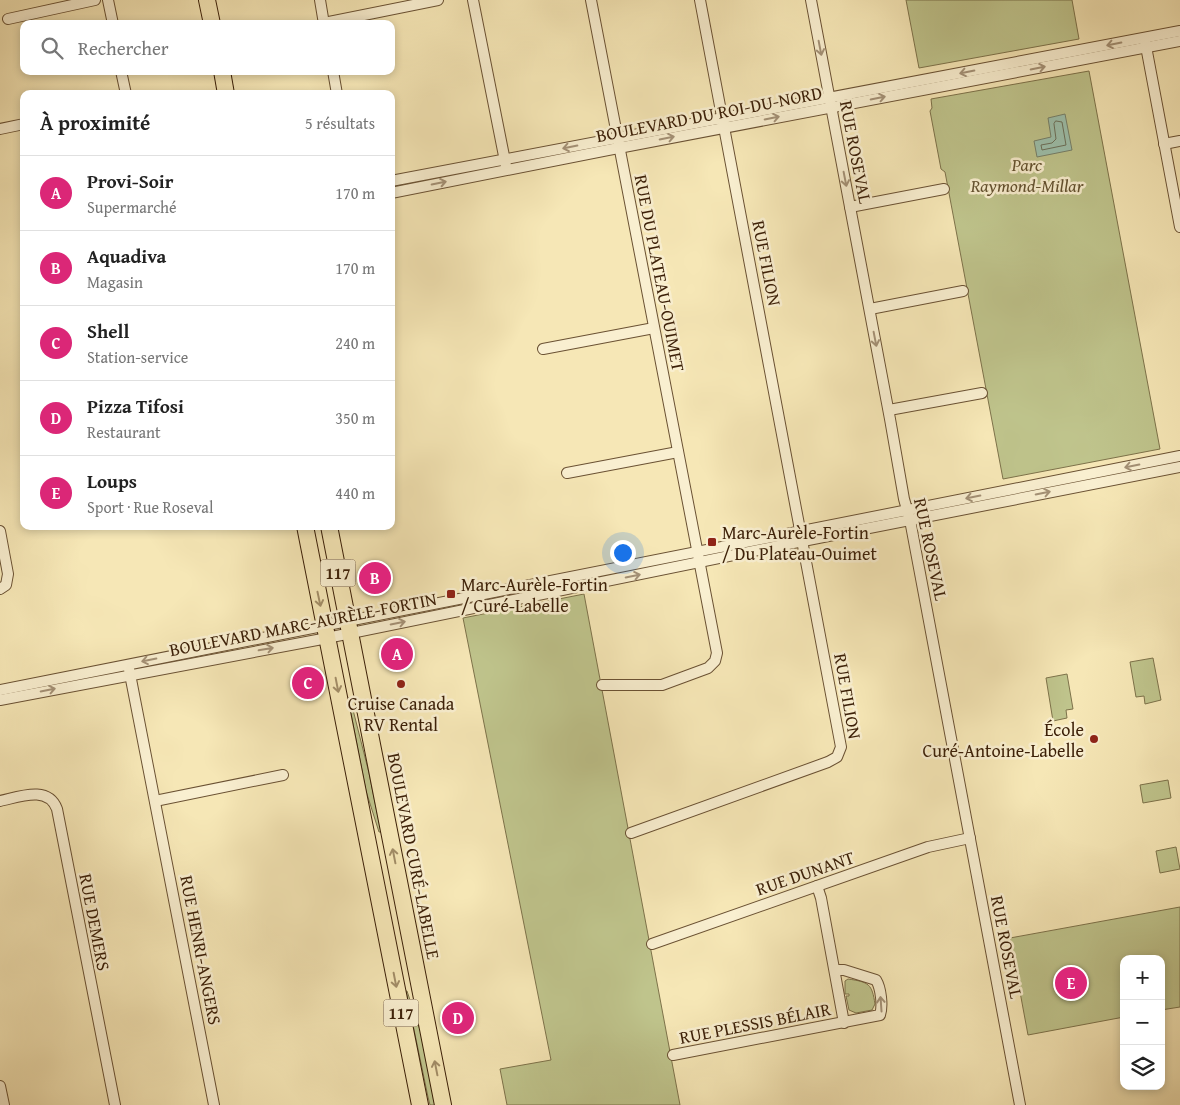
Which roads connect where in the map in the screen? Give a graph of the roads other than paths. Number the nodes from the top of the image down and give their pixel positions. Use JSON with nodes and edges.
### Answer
{"nodes":[{"id":1,"x":95,"y":0,"type":"edge"},
{"id":2,"x":108,"y":0,"type":"edge"},
{"id":3,"x":208,"y":0,"type":"edge"},
{"id":4,"x":320,"y":0,"type":"edge"},
{"id":5,"x":438,"y":0,"type":"edge"},
{"id":6,"x":474,"y":0,"type":"edge"},
{"id":7,"x":591,"y":0,"type":"edge"},
{"id":8,"x":700,"y":0,"type":"edge"},
{"id":9,"x":811,"y":0,"type":"edge"},
{"id":10,"x":8,"y":19,"type":"dead end"},
{"id":11,"x":112,"y":20,"type":"edge"},
{"id":12,"x":211,"y":20,"type":"edge"},
{"id":13,"x":323,"y":20,"type":"edge"},
{"id":14,"x":343,"y":20,"type":"edge"},
{"id":15,"x":1180,"y":31,"type":"edge"},
{"id":16,"x":1180,"y":41,"type":"edge"},
{"id":17,"x":1145,"y":42,"type":"junction"},
{"id":18,"x":123,"y":75,"type":"edge"},
{"id":19,"x":223,"y":75,"type":"edge"},
{"id":20,"x":334,"y":75,"type":"edge"},
{"id":21,"x":125,"y":90,"type":"edge"},
{"id":22,"x":225,"y":90,"type":"edge"},
{"id":23,"x":336,"y":90,"type":"edge"},
{"id":24,"x":830,"y":102,"type":"junction"},
{"id":25,"x":724,"y":123,"type":"junction"},
{"id":26,"x":20,"y":125,"type":"edge"},
{"id":27,"x":0,"y":129,"type":"edge"},
{"id":28,"x":1180,"y":141,"type":"edge"},
{"id":29,"x":618,"y":143,"type":"junction"},
{"id":30,"x":1164,"y":144,"type":"junction"},
{"id":31,"x":505,"y":165,"type":"junction"},
{"id":32,"x":395,"y":181,"type":"edge"},
{"id":33,"x":944,"y":190,"type":"dead end"},
{"id":34,"x":395,"y":192,"type":"edge"},
{"id":35,"x":850,"y":207,"type":"junction"},
{"id":36,"x":1180,"y":227,"type":"edge"},
{"id":37,"x":963,"y":291,"type":"dead end"},
{"id":38,"x":870,"y":309,"type":"junction"},
{"id":39,"x":654,"y":328,"type":"junction"},
{"id":40,"x":543,"y":349,"type":"dead end"},
{"id":41,"x":982,"y":393,"type":"dead end"},
{"id":42,"x":889,"y":410,"type":"junction"},
{"id":43,"x":678,"y":452,"type":"junction"},
{"id":44,"x":1180,"y":456,"type":"edge"},
{"id":45,"x":1180,"y":467,"type":"edge"},
{"id":46,"x":568,"y":473,"type":"dead end"},
{"id":47,"x":909,"y":515,"type":"junction"},
{"id":48,"x":306,"y":530,"type":"edge"},
{"id":49,"x":330,"y":530,"type":"edge"},
{"id":50,"x":0,"y":531,"type":"edge"},
{"id":51,"x":802,"y":536,"type":"junction"},
{"id":52,"x":698,"y":551,"type":"junction"},
{"id":53,"x":700,"y":562,"type":"junction"},
{"id":54,"x":0,"y":589,"type":"edge"},
{"id":55,"x":349,"y":626,"type":"junction"},
{"id":56,"x":326,"y":631,"type":"junction"},
{"id":57,"x":129,"y":669,"type":"junction"},
{"id":58,"x":602,"y":685,"type":"dead end"},
{"id":59,"x":0,"y":690,"type":"edge"},
{"id":60,"x":0,"y":700,"type":"edge"},
{"id":61,"x":283,"y":775,"type":"dead end"},
{"id":62,"x":0,"y":801,"type":"edge"},
{"id":63,"x":155,"y":801,"type":"junction"},
{"id":64,"x":631,"y":833,"type":"dead end"},
{"id":65,"x":970,"y":838,"type":"junction"},
{"id":66,"x":817,"y":886,"type":"junction"},
{"id":67,"x":652,"y":944,"type":"dead end"},
{"id":68,"x":834,"y":970,"type":"junction"},
{"id":69,"x":844,"y":1023,"type":"junction"},
{"id":70,"x":673,"y":1055,"type":"dead end"},
{"id":71,"x":0,"y":1086,"type":"edge"},
{"id":72,"x":4,"y":1105,"type":"edge"},
{"id":73,"x":115,"y":1105,"type":"edge"},
{"id":74,"x":214,"y":1105,"type":"edge"},
{"id":75,"x":420,"y":1105,"type":"edge"},
{"id":76,"x":443,"y":1105,"type":"edge"},
{"id":77,"x":1020,"y":1105,"type":"edge"}],
"edges":[{"from":1,"to":10,"type":"street"},
{"from":2,"to":11,"type":"street"},
{"from":3,"to":12,"type":"main road"},
{"from":4,"to":13,"type":"street"},
{"from":5,"to":14,"type":"street"},
{"from":6,"to":31,"type":"street"},
{"from":7,"to":29,"type":"street","name":"RUE DU PLATEAU-OUIMET"},
{"from":8,"to":25,"type":"street","name":"RUE FILION"},
{"from":9,"to":24,"type":"street","name":"RUE ROSEVAL","one_way":true},
{"from":15,"to":17,"type":"street","name":"BOULEVARD DU ROI-DU-NORD"},
{"from":16,"to":17,"type":"street","name":"BOULEVARD DU ROI-DU-NORD"},
{"from":17,"to":24,"type":"street","name":"BOULEVARD DU ROI-DU-NORD"},
{"from":17,"to":30,"type":"street"},
{"from":18,"to":21,"type":"street"},
{"from":19,"to":22,"type":"main road"},
{"from":20,"to":23,"type":"street"},
{"from":24,"to":25,"type":"street","name":"BOULEVARD DU ROI-DU-NORD"},
{"from":24,"to":35,"type":"street","name":"RUE ROSEVAL","one_way":true},
{"from":25,"to":29,"type":"street","name":"BOULEVARD DU ROI-DU-NORD"},
{"from":25,"to":51,"type":"street","name":"RUE FILION"},
{"from":26,"to":27,"type":"street"},
{"from":28,"to":30,"type":"street"},
{"from":29,"to":31,"type":"street","name":"BOULEVARD DU ROI-DU-NORD"},
{"from":29,"to":39,"type":"street","name":"RUE DU PLATEAU-OUIMET"},
{"from":30,"to":36,"type":"street"},
{"from":31,"to":32,"type":"street","name":"BOULEVARD DU ROI-DU-NORD"},
{"from":34,"to":31,"type":"street","name":"BOULEVARD DU ROI-DU-NORD","one_way":true},
{"from":33,"to":35,"type":"street"},
{"from":35,"to":38,"type":"street","name":"RUE ROSEVAL"},
{"from":37,"to":38,"type":"street"},
{"from":38,"to":42,"type":"street","name":"RUE ROSEVAL","one_way":true},
{"from":39,"to":40,"type":"street"},
{"from":39,"to":43,"type":"street","name":"RUE DU PLATEAU-OUIMET"},
{"from":41,"to":42,"type":"street"},
{"from":42,"to":47,"type":"street","name":"RUE ROSEVAL"},
{"from":43,"to":46,"type":"street"},
{"from":43,"to":52,"type":"street","name":"RUE DU PLATEAU-OUIMET"},
{"from":44,"to":47,"type":"street","name":"BOULEVARD MARC-AURÈLE-FORTIN","one_way":true},
{"from":47,"to":45,"type":"street","name":"BOULEVARD MARC-AURÈLE-FORTIN","one_way":true},
{"from":47,"to":51,"type":"street","name":"BOULEVARD MARC-AURÈLE-FORTIN"},
{"from":47,"to":65,"type":"street","name":"RUE ROSEVAL"},
{"from":48,"to":56,"type":"main road","number":"117","one_way":true},
{"from":49,"to":55,"type":"main road","name":"BOULEVARD CURÉ-LABELLE","number":"117"},
{"from":50,"to":54,"type":"street"},
{"from":51,"to":52,"type":"street","name":"BOULEVARD MARC-AURÈLE-FORTIN"},
{"from":51,"to":53,"type":"street","name":"BOULEVARD MARC-AURÈLE-FORTIN"},
{"from":51,"to":64,"type":"street","name":"RUE FILION"},
{"from":52,"to":53,"type":"street"},
{"from":52,"to":55,"type":"street","name":"BOULEVARD MARC-AURÈLE-FORTIN"},
{"from":55,"to":53,"type":"street","name":"BOULEVARD MARC-AURÈLE-FORTIN","one_way":true},
{"from":53,"to":58,"type":"street"},
{"from":55,"to":56,"type":"street","name":"BOULEVARD MARC-AURÈLE-FORTIN"},
{"from":76,"to":55,"type":"main road","name":"BOULEVARD CURÉ-LABELLE","number":"117","one_way":true},
{"from":56,"to":57,"type":"street","name":"BOULEVARD MARC-AURÈLE-FORTIN"},
{"from":56,"to":75,"type":"main road","number":"117","one_way":true},
{"from":57,"to":59,"type":"street","name":"BOULEVARD MARC-AURÈLE-FORTIN"},
{"from":60,"to":57,"type":"street","name":"BOULEVARD MARC-AURÈLE-FORTIN","one_way":true},
{"from":57,"to":63,"type":"street","name":"RUE HENRI-ANGERS"},
{"from":61,"to":63,"type":"street"},
{"from":62,"to":73,"type":"street","name":"RUE DEMERS"},
{"from":63,"to":74,"type":"street","name":"RUE HENRI-ANGERS"},
{"from":65,"to":66,"type":"street","name":"RUE DUNANT"},
{"from":65,"to":77,"type":"street","name":"RUE ROSEVAL"},
{"from":66,"to":67,"type":"street","name":"RUE DUNANT"},
{"from":66,"to":68,"type":"street","name":"RUE PLESSIS BÉLAIR"},
{"from":68,"to":69,"type":"street","name":"RUE PLESSIS BÉLAIR"},
{"from":69,"to":68,"type":"street","name":"RUE PLESSIS BÉLAIR","one_way":true},
{"from":69,"to":70,"type":"street","name":"RUE PLESSIS BÉLAIR"},
{"from":71,"to":72,"type":"street"}]}
